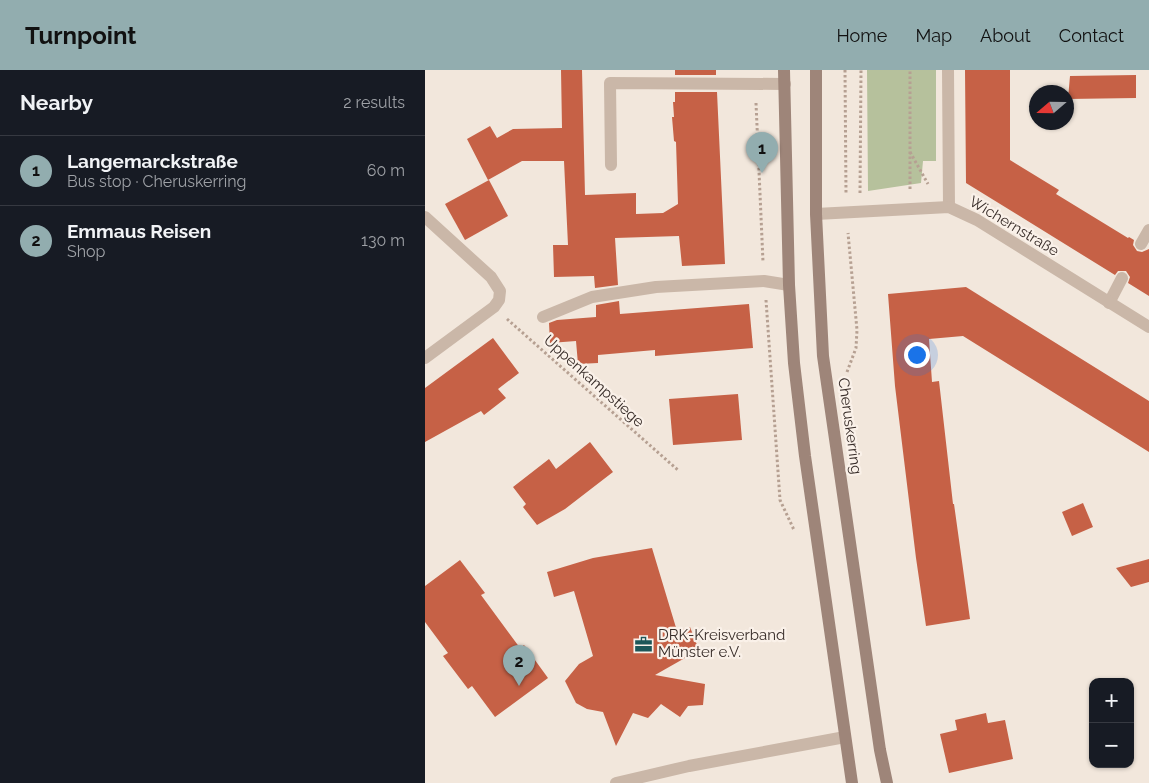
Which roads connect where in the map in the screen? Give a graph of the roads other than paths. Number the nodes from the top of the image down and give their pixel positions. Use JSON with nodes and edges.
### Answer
{"nodes":[{"id":1,"x":784,"y":70,"type":"edge"},
{"id":2,"x":815,"y":70,"type":"edge"},
{"id":3,"x":948,"y":70,"type":"edge"},
{"id":4,"x":785,"y":84,"type":"junction"},
{"id":5,"x":611,"y":165,"type":"dead end"},
{"id":6,"x":944,"y":207,"type":"junction"},
{"id":7,"x":816,"y":214,"type":"junction"},
{"id":8,"x":425,"y":217,"type":"edge"},
{"id":9,"x":1149,"y":230,"type":"edge"},
{"id":10,"x":1141,"y":244,"type":"dead end"},
{"id":11,"x":1122,"y":278,"type":"dead end"},
{"id":12,"x":789,"y":285,"type":"junction"},
{"id":13,"x":1109,"y":303,"type":"junction"},
{"id":14,"x":543,"y":317,"type":"dead end"},
{"id":15,"x":1149,"y":327,"type":"edge"},
{"id":16,"x":425,"y":358,"type":"edge"},
{"id":17,"x":845,"y":737,"type":"junction"},
{"id":18,"x":616,"y":783,"type":"edge"},
{"id":19,"x":852,"y":783,"type":"edge"},
{"id":20,"x":887,"y":783,"type":"edge"}],
"edges":[{"from":1,"to":4,"type":"main road"},
{"from":2,"to":7,"type":"main road","name":"Cheruskerring"},
{"from":3,"to":6,"type":"street"},
{"from":4,"to":5,"type":"street"},
{"from":4,"to":12,"type":"main road"},
{"from":6,"to":7,"type":"street","name":"Wichernstraße"},
{"from":6,"to":13,"type":"street","name":"Wichernstraße"},
{"from":7,"to":20,"type":"main road","name":"Cheruskerring"},
{"from":8,"to":16,"type":"street"},
{"from":9,"to":10,"type":"street"},
{"from":11,"to":13,"type":"street"},
{"from":12,"to":14,"type":"street"},
{"from":12,"to":17,"type":"main road"},
{"from":13,"to":15,"type":"street","name":"Wichernstraße"},
{"from":17,"to":18,"type":"street"},
{"from":17,"to":19,"type":"main road"}]}
